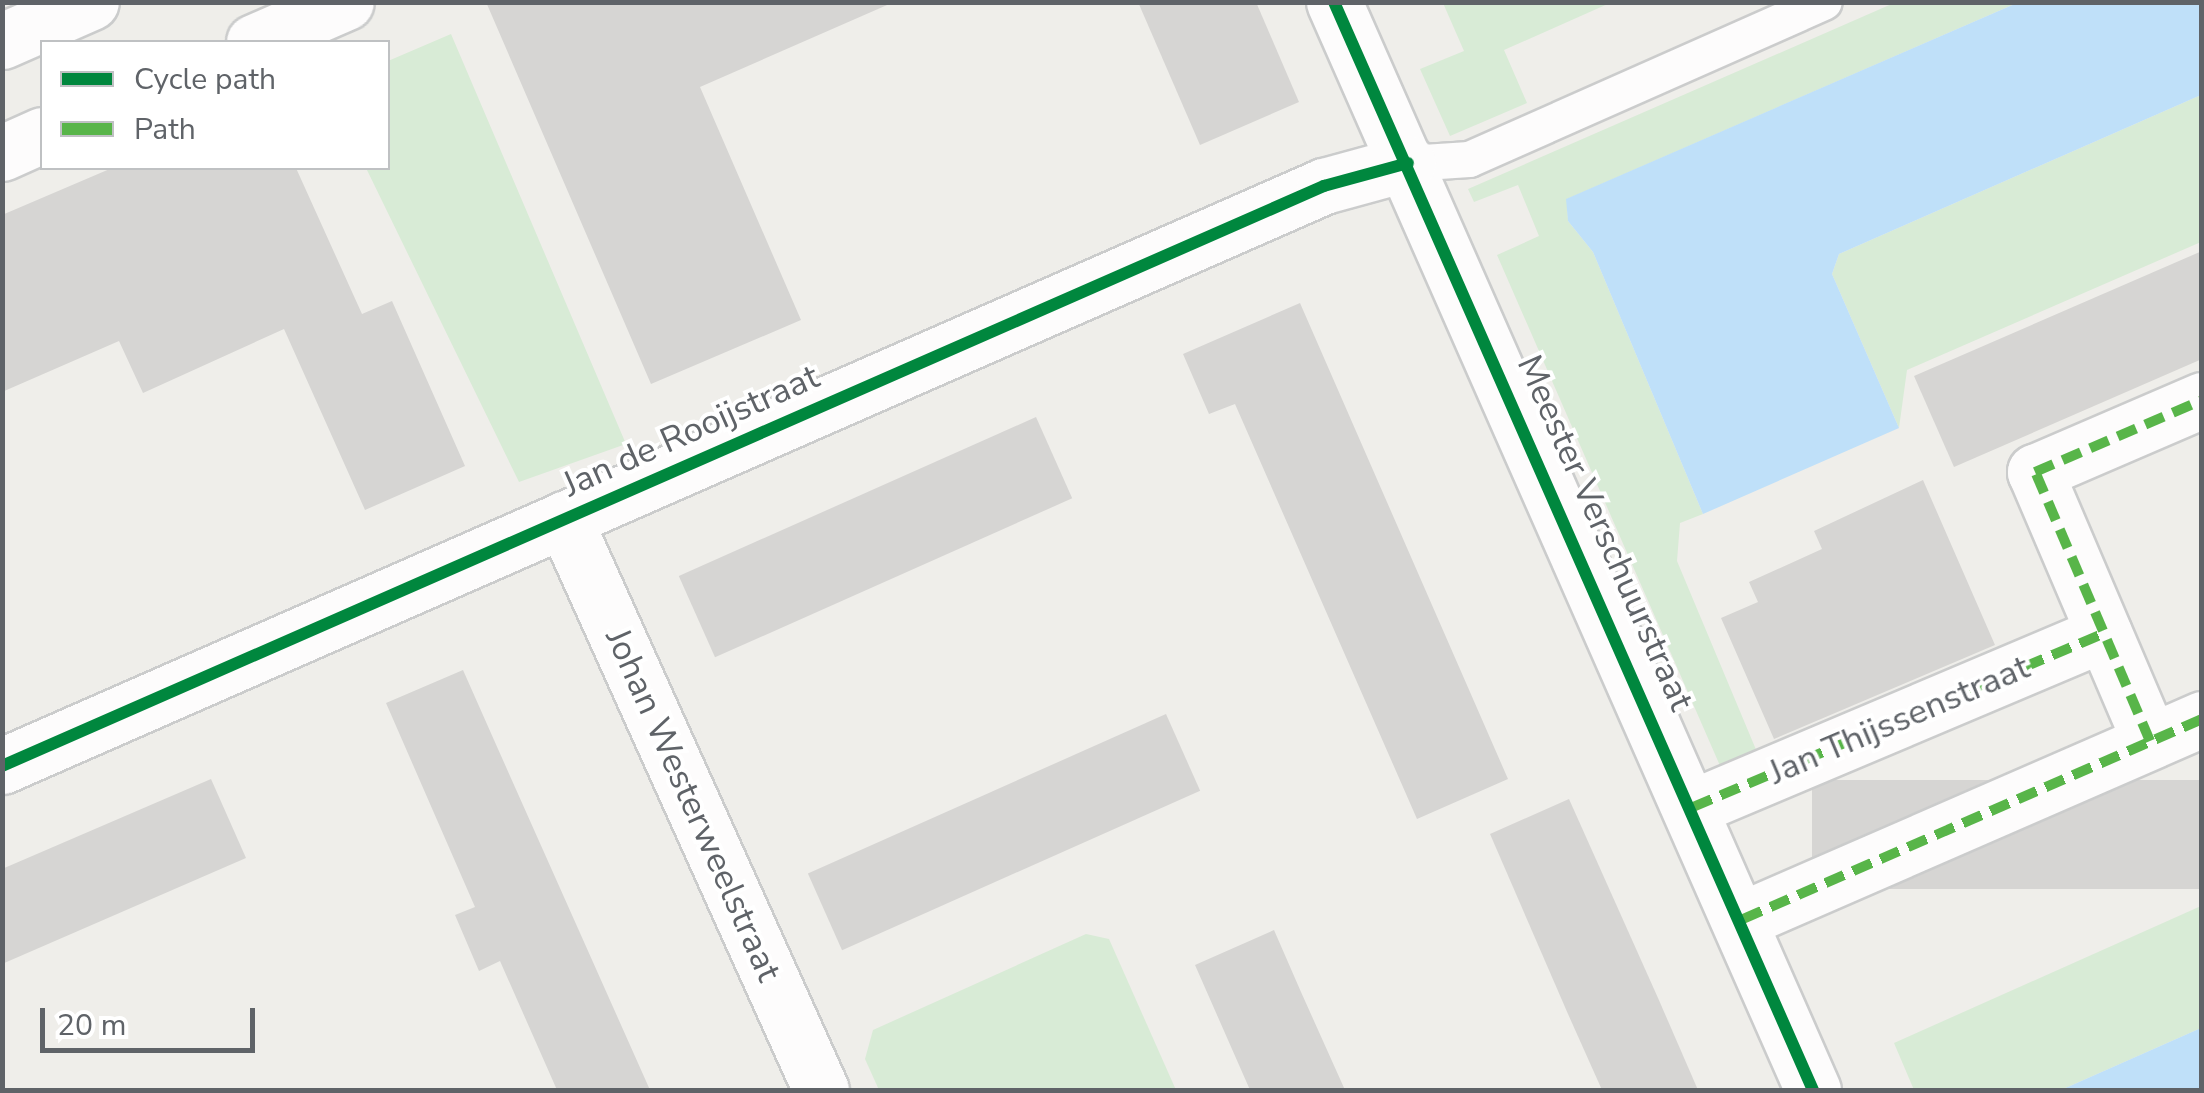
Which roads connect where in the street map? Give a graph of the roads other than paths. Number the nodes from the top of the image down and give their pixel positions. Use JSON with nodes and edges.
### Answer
{"nodes":[{"id":1,"x":91,"y":2,"type":"edge"},
{"id":2,"x":346,"y":2,"type":"edge"},
{"id":3,"x":1334,"y":2,"type":"edge"},
{"id":4,"x":1824,"y":2,"type":"edge"},
{"id":5,"x":259,"y":40,"type":"edge"},
{"id":6,"x":2,"y":41,"type":"edge"},
{"id":7,"x":40,"y":136,"type":"edge"},
{"id":8,"x":2,"y":153,"type":"edge"},
{"id":9,"x":1408,"y":163,"type":"junction"},
{"id":10,"x":2202,"y":400,"type":"edge"},
{"id":11,"x":564,"y":519,"type":"junction"},
{"id":12,"x":2104,"y":633,"type":"junction"},
{"id":13,"x":2202,"y":719,"type":"edge"},
{"id":14,"x":2150,"y":741,"type":"junction"},
{"id":15,"x":2,"y":766,"type":"edge"},
{"id":16,"x":1694,"y":807,"type":"junction"},
{"id":17,"x":1743,"y":919,"type":"junction"},
{"id":18,"x":821,"y":1090,"type":"edge"},
{"id":19,"x":1814,"y":1090,"type":"edge"}],
"edges":[{"from":1,"to":6,"type":"street"},
{"from":2,"to":5,"type":"street"},
{"from":3,"to":9,"type":"street","name":"Meester Verschuurstraat"},
{"from":4,"to":9,"type":"lane"},
{"from":7,"to":8,"type":"street"},
{"from":9,"to":11,"type":"street","name":"Jan de Rooijstraat"},
{"from":9,"to":16,"type":"street","name":"Meester Verschuurstraat"},
{"from":10,"to":12,"type":"street"},
{"from":11,"to":15,"type":"street","name":"Jan de Rooijstraat"},
{"from":11,"to":18,"type":"street","name":"Johan Westerweelstraat"},
{"from":12,"to":14,"type":"street"},
{"from":12,"to":16,"type":"street","name":"Jan Thijssenstraat"},
{"from":13,"to":14,"type":"street"},
{"from":14,"to":17,"type":"street"},
{"from":16,"to":17,"type":"street","name":"Meester Verschuurstraat"},
{"from":17,"to":19,"type":"street","name":"Meester Verschuurstraat"}]}
